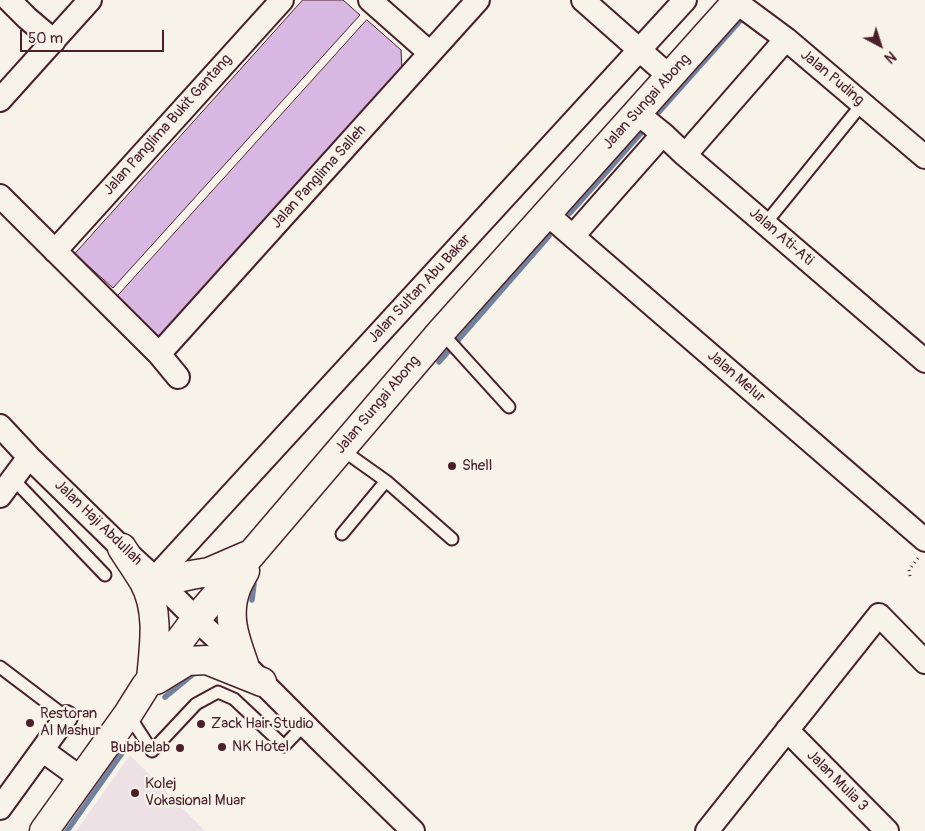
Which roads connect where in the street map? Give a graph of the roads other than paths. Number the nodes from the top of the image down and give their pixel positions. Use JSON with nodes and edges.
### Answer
{"nodes":[{"id":1,"x":8,"y":0,"type":"edge"},
{"id":2,"x":90,"y":0,"type":"edge"},
{"id":3,"x":282,"y":0,"type":"edge"},
{"id":4,"x":370,"y":0,"type":"edge"},
{"id":5,"x":478,"y":0,"type":"edge"},
{"id":6,"x":583,"y":0,"type":"edge"},
{"id":7,"x":685,"y":0,"type":"edge"},
{"id":8,"x":737,"y":1,"type":"edge"},
{"id":9,"x":786,"y":39,"type":"junction"},
{"id":10,"x":54,"y":40,"type":"junction"},
{"id":11,"x":639,"y":50,"type":"junction"},
{"id":12,"x":430,"y":53,"type":"junction"},
{"id":13,"x":669,"y":76,"type":"junction"},
{"id":14,"x":0,"y":100,"type":"edge"},
{"id":15,"x":862,"y":104,"type":"junction"},
{"id":16,"x":637,"y":113,"type":"junction"},
{"id":17,"x":663,"y":134,"type":"junction"},
{"id":18,"x":684,"y":155,"type":"junction"},
{"id":19,"x":925,"y":157,"type":"edge"},
{"id":20,"x":0,"y":196,"type":"edge"},
{"id":21,"x":547,"y":214,"type":"junction"},
{"id":22,"x":765,"y":224,"type":"junction"},
{"id":23,"x":573,"y":236,"type":"junction"},
{"id":24,"x":55,"y":251,"type":"junction"},
{"id":25,"x":441,"y":332,"type":"junction"},
{"id":26,"x":159,"y":354,"type":"junction"},
{"id":27,"x":925,"y":360,"type":"edge"},
{"id":28,"x":178,"y":377,"type":"dead end"},
{"id":29,"x":509,"y":408,"type":"dead end"},
{"id":30,"x":0,"y":426,"type":"edge"},
{"id":31,"x":341,"y":449,"type":"junction"},
{"id":32,"x":29,"y":457,"type":"junction"},
{"id":33,"x":4,"y":481,"type":"edge"},
{"id":34,"x":386,"y":481,"type":"junction"},
{"id":35,"x":342,"y":534,"type":"dead end"},
{"id":36,"x":452,"y":539,"type":"dead end"},
{"id":37,"x":122,"y":548,"type":"junction"},
{"id":38,"x":922,"y":548,"type":"edge"},
{"id":39,"x":256,"y":549,"type":"junction"},
{"id":40,"x":105,"y":575,"type":"dead end"},
{"id":41,"x":157,"y":580,"type":"junction"},
{"id":42,"x":196,"y":619,"type":"junction"},
{"id":43,"x":925,"y":662,"type":"edge"},
{"id":44,"x":1,"y":669,"type":"edge"},
{"id":45,"x":253,"y":673,"type":"junction"},
{"id":46,"x":148,"y":683,"type":"junction"},
{"id":47,"x":128,"y":714,"type":"junction"},
{"id":48,"x":66,"y":717,"type":"joint"},
{"id":49,"x":304,"y":725,"type":"junction"},
{"id":50,"x":787,"y":730,"type":"junction"},
{"id":51,"x":42,"y":750,"type":"junction"},
{"id":52,"x":82,"y":779,"type":"junction"},
{"id":53,"x":0,"y":808,"type":"edge"},
{"id":54,"x":44,"y":831,"type":"edge"},
{"id":55,"x":413,"y":831,"type":"edge"},
{"id":56,"x":707,"y":831,"type":"edge"},
{"id":57,"x":887,"y":831,"type":"edge"}],
"edges":[{"from":1,"to":10,"type":"street"},
{"from":2,"to":10,"type":"street"},
{"from":3,"to":24,"type":"street","name":"Jalan Panglima Bukit Gantang"},
{"from":4,"to":12,"type":"street"},
{"from":5,"to":12,"type":"street","name":"Jalan Panglima Salleh"},
{"from":6,"to":11,"type":"street"},
{"from":7,"to":11,"type":"street","name":"Jalan Sultan Abu Bakar"},
{"from":8,"to":9,"type":"street","name":"Jalan Puding"},
{"from":8,"to":13,"type":"street","name":"Jalan Sungai Abong"},
{"from":9,"to":15,"type":"street","name":"Jalan Puding"},
{"from":9,"to":18,"type":"street"},
{"from":10,"to":14,"type":"street"},
{"from":11,"to":13,"type":"street"},
{"from":11,"to":41,"type":"street","name":"Jalan Sultan Abu Bakar"},
{"from":12,"to":26,"type":"street","name":"Jalan Panglima Salleh"},
{"from":13,"to":16,"type":"street","name":"Jalan Sungai Abong"},
{"from":15,"to":19,"type":"street","name":"Jalan Puding"},
{"from":15,"to":22,"type":"lane"},
{"from":16,"to":17,"type":"street","name":"Jalan Ati-Ati"},
{"from":16,"to":21,"type":"street","name":"Jalan Sungai Abong"},
{"from":17,"to":18,"type":"street","name":"Jalan Ati-Ati"},
{"from":17,"to":23,"type":"street"},
{"from":18,"to":22,"type":"street","name":"Jalan Ati-Ati"},
{"from":20,"to":24,"type":"street"},
{"from":21,"to":23,"type":"street","name":"Jalan Melur"},
{"from":21,"to":25,"type":"street","name":"Jalan Sungai Abong"},
{"from":22,"to":27,"type":"street","name":"Jalan Ati-Ati"},
{"from":23,"to":38,"type":"street","name":"Jalan Melur"},
{"from":24,"to":26,"type":"street"},
{"from":25,"to":29,"type":"lane"},
{"from":25,"to":31,"type":"street","name":"Jalan Sungai Abong"},
{"from":26,"to":28,"type":"street"},
{"from":30,"to":32,"type":"street","name":"Jalan Haji Abdullah"},
{"from":31,"to":34,"type":"lane"},
{"from":31,"to":39,"type":"street","name":"Jalan Sungai Abong"},
{"from":32,"to":33,"type":"street"},
{"from":32,"to":37,"type":"street","name":"Jalan Haji Abdullah"},
{"from":33,"to":40,"type":"lane"},
{"from":34,"to":35,"type":"lane"},
{"from":34,"to":36,"type":"lane"},
{"from":37,"to":41,"type":"street","name":"Jalan Haji Abdullah"},
{"from":37,"to":46,"type":"street"},
{"from":39,"to":41,"type":"street"},
{"from":39,"to":42,"type":"street","name":"Jalan Sungai Abong"},
{"from":39,"to":45,"type":"street"},
{"from":41,"to":42,"type":"street","name":"Jalan Haji Abdullah"},
{"from":42,"to":45,"type":"street","name":"Jalan Haji Abdullah"},
{"from":42,"to":46,"type":"street","name":"Jalan Sungai Abong"},
{"from":43,"to":50,"type":"street"},
{"from":44,"to":48,"type":"lane"},
{"from":45,"to":46,"type":"street"},
{"from":45,"to":49,"type":"street","name":"Jalan Haji Abdullah"},
{"from":46,"to":47,"type":"street","name":"Jalan Sungai Abong"},
{"from":47,"to":49,"type":"lane"},
{"from":47,"to":52,"type":"street","name":"Jalan Sungai Abong"},
{"from":48,"to":51,"type":"street"},
{"from":49,"to":55,"type":"street","name":"Jalan Haji Abdullah"},
{"from":50,"to":56,"type":"street"},
{"from":50,"to":57,"type":"street","name":"Jalan Mulia 3"},
{"from":51,"to":52,"type":"street"},
{"from":51,"to":53,"type":"street"},
{"from":52,"to":54,"type":"street","name":"Jalan Sungai Abong"}]}
